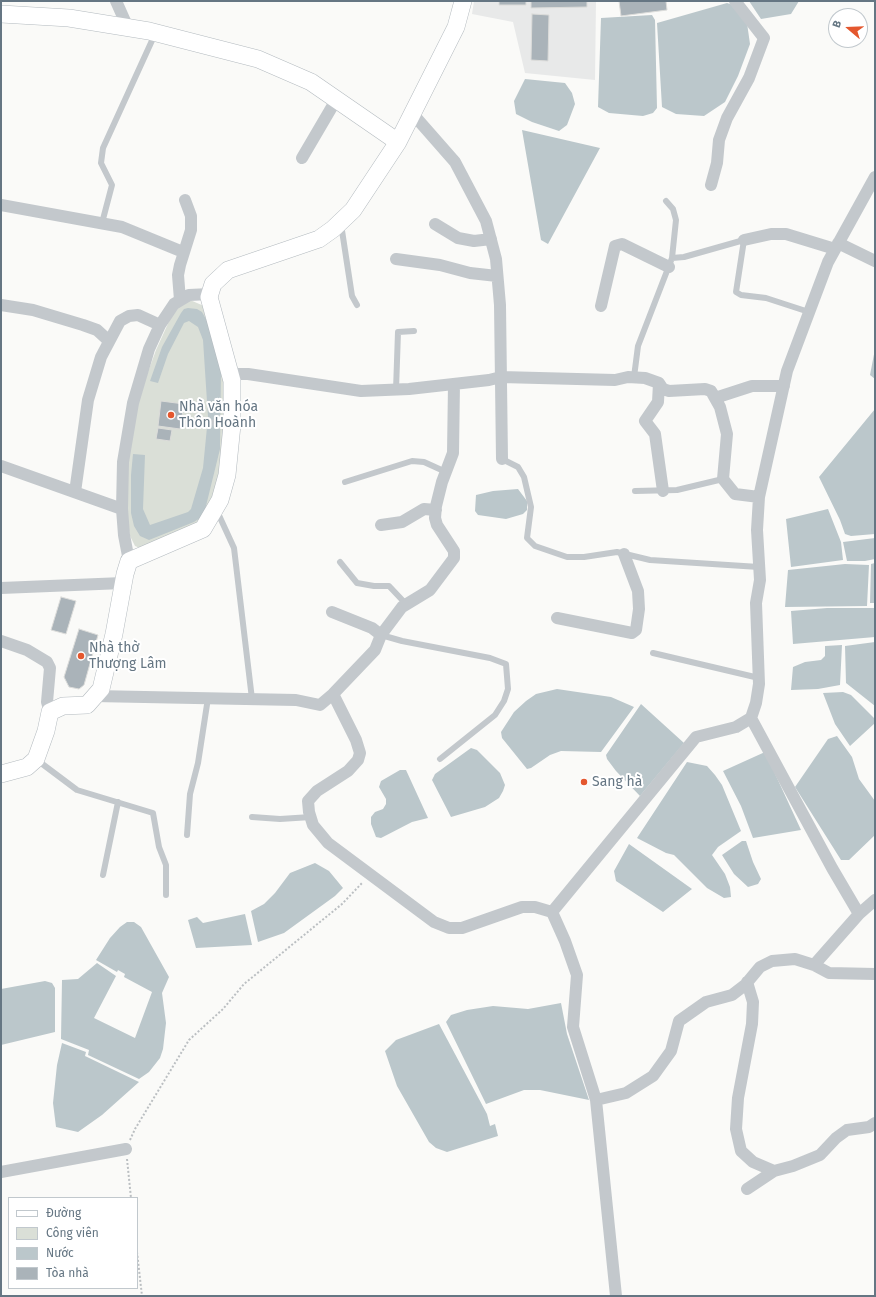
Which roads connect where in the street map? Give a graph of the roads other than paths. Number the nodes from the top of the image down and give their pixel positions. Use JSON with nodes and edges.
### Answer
{"nodes":[{"id":1,"x":116,"y":1,"type":"edge"},
{"id":2,"x":462,"y":1,"type":"edge"},
{"id":3,"x":735,"y":1,"type":"edge"},
{"id":4,"x":1,"y":14,"type":"edge"},
{"id":5,"x":128,"y":28,"type":"junction"},
{"id":6,"x":156,"y":33,"type":"junction"},
{"id":7,"x":336,"y":100,"type":"junction"},
{"id":8,"x":412,"y":113,"type":"junction"},
{"id":9,"x":398,"y":142,"type":"junction"},
{"id":10,"x":302,"y":158,"type":"dead end"},
{"id":11,"x":875,"y":177,"type":"edge"},
{"id":12,"x":711,"y":185,"type":"dead end"},
{"id":13,"x":186,"y":200,"type":"dead end"},
{"id":14,"x":666,"y":201,"type":"dead end"},
{"id":15,"x":1,"y":205,"type":"edge"},
{"id":16,"x":340,"y":222,"type":"junction"},
{"id":17,"x":102,"y":223,"type":"junction"},
{"id":18,"x":435,"y":224,"type":"dead end"},
{"id":19,"x":491,"y":239,"type":"junction"},
{"id":20,"x":744,"y":240,"type":"junction"},
{"id":21,"x":836,"y":246,"type":"junction"},
{"id":22,"x":183,"y":252,"type":"junction"},
{"id":23,"x":396,"y":259,"type":"dead end"},
{"id":24,"x":875,"y":261,"type":"edge"},
{"id":25,"x":671,"y":262,"type":"junction"},
{"id":26,"x":497,"y":276,"type":"junction"},
{"id":27,"x":210,"y":294,"type":"junction"},
{"id":28,"x":180,"y":300,"type":"junction"},
{"id":29,"x":1,"y":305,"type":"edge"},
{"id":30,"x":357,"y":305,"type":"dead end"},
{"id":31,"x":601,"y":306,"type":"dead end"},
{"id":32,"x":809,"y":312,"type":"junction"},
{"id":33,"x":160,"y":325,"type":"junction"},
{"id":34,"x":414,"y":331,"type":"dead end"},
{"id":35,"x":110,"y":341,"type":"junction"},
{"id":36,"x":230,"y":374,"type":"junction"},
{"id":37,"x":501,"y":377,"type":"junction"},
{"id":38,"x":634,"y":377,"type":"junction"},
{"id":39,"x":660,"y":383,"type":"junction"},
{"id":40,"x":454,"y":384,"type":"junction"},
{"id":41,"x":784,"y":386,"type":"junction"},
{"id":42,"x":396,"y":390,"type":"junction"},
{"id":43,"x":715,"y":398,"type":"junction"},
{"id":44,"x":208,"y":422,"type":"dead end"},
{"id":45,"x":228,"y":424,"type":"junction"},
{"id":46,"x":502,"y":459,"type":"joint"},
{"id":47,"x":1,"y":466,"type":"edge"},
{"id":48,"x":446,"y":472,"type":"junction"},
{"id":49,"x":723,"y":479,"type":"junction"},
{"id":50,"x":345,"y":482,"type":"dead end"},
{"id":51,"x":636,"y":491,"type":"dead end"},
{"id":52,"x":662,"y":491,"type":"junction"},
{"id":53,"x":75,"y":492,"type":"junction"},
{"id":54,"x":759,"y":497,"type":"junction"},
{"id":55,"x":122,"y":509,"type":"junction"},
{"id":56,"x":216,"y":509,"type":"junction"},
{"id":57,"x":436,"y":510,"type":"junction"},
{"id":58,"x":380,"y":525,"type":"dead end"},
{"id":59,"x":624,"y":554,"type":"junction"},
{"id":60,"x":129,"y":561,"type":"junction"},
{"id":61,"x":340,"y":562,"type":"dead end"},
{"id":62,"x":759,"y":567,"type":"junction"},
{"id":63,"x":123,"y":583,"type":"junction"},
{"id":64,"x":1,"y":588,"type":"edge"},
{"id":65,"x":406,"y":604,"type":"junction"},
{"id":66,"x":332,"y":612,"type":"dead end"},
{"id":67,"x":557,"y":618,"type":"dead end"},
{"id":68,"x":381,"y":635,"type":"junction"},
{"id":69,"x":1,"y":641,"type":"edge"},
{"id":70,"x":653,"y":652,"type":"dead end"},
{"id":71,"x":759,"y":678,"type":"junction"},
{"id":72,"x":333,"y":694,"type":"junction"},
{"id":73,"x":94,"y":696,"type":"junction"},
{"id":74,"x":208,"y":698,"type":"junction"},
{"id":75,"x":252,"y":699,"type":"junction"},
{"id":76,"x":50,"y":712,"type":"junction"},
{"id":77,"x":751,"y":718,"type":"junction"},
{"id":78,"x":36,"y":759,"type":"junction"},
{"id":79,"x":440,"y":760,"type":"dead end"},
{"id":80,"x":1,"y":774,"type":"edge"},
{"id":81,"x":118,"y":802,"type":"junction"},
{"id":82,"x":252,"y":817,"type":"dead end"},
{"id":83,"x":311,"y":818,"type":"junction"},
{"id":84,"x":187,"y":835,"type":"dead end"},
{"id":85,"x":103,"y":875,"type":"dead end"},
{"id":86,"x":166,"y":895,"type":"dead end"},
{"id":87,"x":875,"y":900,"type":"edge"},
{"id":88,"x":552,"y":912,"type":"junction"},
{"id":89,"x":859,"y":914,"type":"junction"},
{"id":90,"x":814,"y":965,"type":"junction"},
{"id":91,"x":875,"y":974,"type":"edge"},
{"id":92,"x":747,"y":982,"type":"junction"},
{"id":93,"x":596,"y":1100,"type":"junction"},
{"id":94,"x":875,"y":1123,"type":"edge"},
{"id":95,"x":126,"y":1149,"type":"road end"},
{"id":96,"x":774,"y":1171,"type":"junction"},
{"id":97,"x":1,"y":1172,"type":"edge"},
{"id":98,"x":747,"y":1189,"type":"dead end"},
{"id":99,"x":616,"y":1296,"type":"edge"}],
"edges":[{"from":1,"to":5,"type":"street"},
{"from":2,"to":8,"type":"street"},
{"from":3,"to":12,"type":"street"},
{"from":4,"to":5,"type":"street"},
{"from":5,"to":6,"type":"street"},
{"from":6,"to":7,"type":"street"},
{"from":6,"to":17,"type":"lane"},
{"from":7,"to":9,"type":"street"},
{"from":7,"to":10,"type":"street"},
{"from":8,"to":9,"type":"street"},
{"from":8,"to":19,"type":"street"},
{"from":9,"to":16,"type":"street"},
{"from":11,"to":21,"type":"street"},
{"from":13,"to":22,"type":"street"},
{"from":14,"to":25,"type":"lane"},
{"from":15,"to":17,"type":"street"},
{"from":16,"to":27,"type":"street"},
{"from":16,"to":30,"type":"lane"},
{"from":17,"to":22,"type":"street"},
{"from":18,"to":19,"type":"street"},
{"from":19,"to":26,"type":"street"},
{"from":20,"to":21,"type":"street"},
{"from":20,"to":25,"type":"lane"},
{"from":20,"to":32,"type":"lane"},
{"from":21,"to":24,"type":"street"},
{"from":21,"to":32,"type":"street"},
{"from":22,"to":28,"type":"street"},
{"from":23,"to":26,"type":"street"},
{"from":25,"to":31,"type":"street"},
{"from":25,"to":38,"type":"lane"},
{"from":26,"to":37,"type":"street"},
{"from":27,"to":28,"type":"street"},
{"from":27,"to":36,"type":"street"},
{"from":28,"to":33,"type":"street"},
{"from":29,"to":35,"type":"street"},
{"from":32,"to":41,"type":"street"},
{"from":33,"to":35,"type":"street"},
{"from":33,"to":55,"type":"street"},
{"from":34,"to":42,"type":"lane"},
{"from":35,"to":53,"type":"street"},
{"from":36,"to":42,"type":"street"},
{"from":36,"to":45,"type":"street"},
{"from":37,"to":38,"type":"street"},
{"from":37,"to":40,"type":"street"},
{"from":37,"to":46,"type":"street"},
{"from":38,"to":39,"type":"street"},
{"from":39,"to":43,"type":"street"},
{"from":39,"to":52,"type":"street"},
{"from":40,"to":42,"type":"street"},
{"from":40,"to":48,"type":"street"},
{"from":41,"to":43,"type":"street"},
{"from":41,"to":54,"type":"street"},
{"from":43,"to":49,"type":"street"},
{"from":44,"to":45,"type":"lane"},
{"from":45,"to":56,"type":"street"},
{"from":46,"to":59,"type":"lane"},
{"from":47,"to":53,"type":"street"},
{"from":48,"to":50,"type":"lane"},
{"from":48,"to":57,"type":"street"},
{"from":49,"to":52,"type":"lane"},
{"from":49,"to":54,"type":"street"},
{"from":51,"to":52,"type":"lane"},
{"from":53,"to":55,"type":"street"},
{"from":54,"to":62,"type":"street"},
{"from":55,"to":60,"type":"street"},
{"from":56,"to":60,"type":"street"},
{"from":56,"to":75,"type":"lane"},
{"from":57,"to":58,"type":"street"},
{"from":57,"to":65,"type":"street"},
{"from":59,"to":62,"type":"lane"},
{"from":59,"to":67,"type":"street"},
{"from":60,"to":63,"type":"street"},
{"from":61,"to":65,"type":"lane"},
{"from":62,"to":71,"type":"street"},
{"from":63,"to":64,"type":"street"},
{"from":63,"to":73,"type":"street"},
{"from":65,"to":68,"type":"street"},
{"from":66,"to":68,"type":"street"},
{"from":68,"to":72,"type":"street"},
{"from":68,"to":79,"type":"lane"},
{"from":69,"to":76,"type":"street"},
{"from":70,"to":71,"type":"lane"},
{"from":71,"to":77,"type":"street"},
{"from":72,"to":75,"type":"street"},
{"from":72,"to":83,"type":"street"},
{"from":73,"to":74,"type":"street"},
{"from":73,"to":76,"type":"street"},
{"from":74,"to":75,"type":"street"},
{"from":74,"to":84,"type":"lane"},
{"from":76,"to":78,"type":"street"},
{"from":77,"to":88,"type":"street"},
{"from":77,"to":89,"type":"street"},
{"from":78,"to":80,"type":"street"},
{"from":78,"to":81,"type":"lane"},
{"from":81,"to":85,"type":"lane"},
{"from":81,"to":86,"type":"lane"},
{"from":82,"to":83,"type":"lane"},
{"from":83,"to":88,"type":"street"},
{"from":87,"to":89,"type":"street"},
{"from":88,"to":93,"type":"street"},
{"from":89,"to":90,"type":"street"},
{"from":90,"to":91,"type":"street"},
{"from":90,"to":92,"type":"street"},
{"from":92,"to":93,"type":"street"},
{"from":92,"to":96,"type":"street"},
{"from":93,"to":99,"type":"street"},
{"from":94,"to":96,"type":"street"},
{"from":95,"to":97,"type":"street"},
{"from":96,"to":98,"type":"street"}]}
